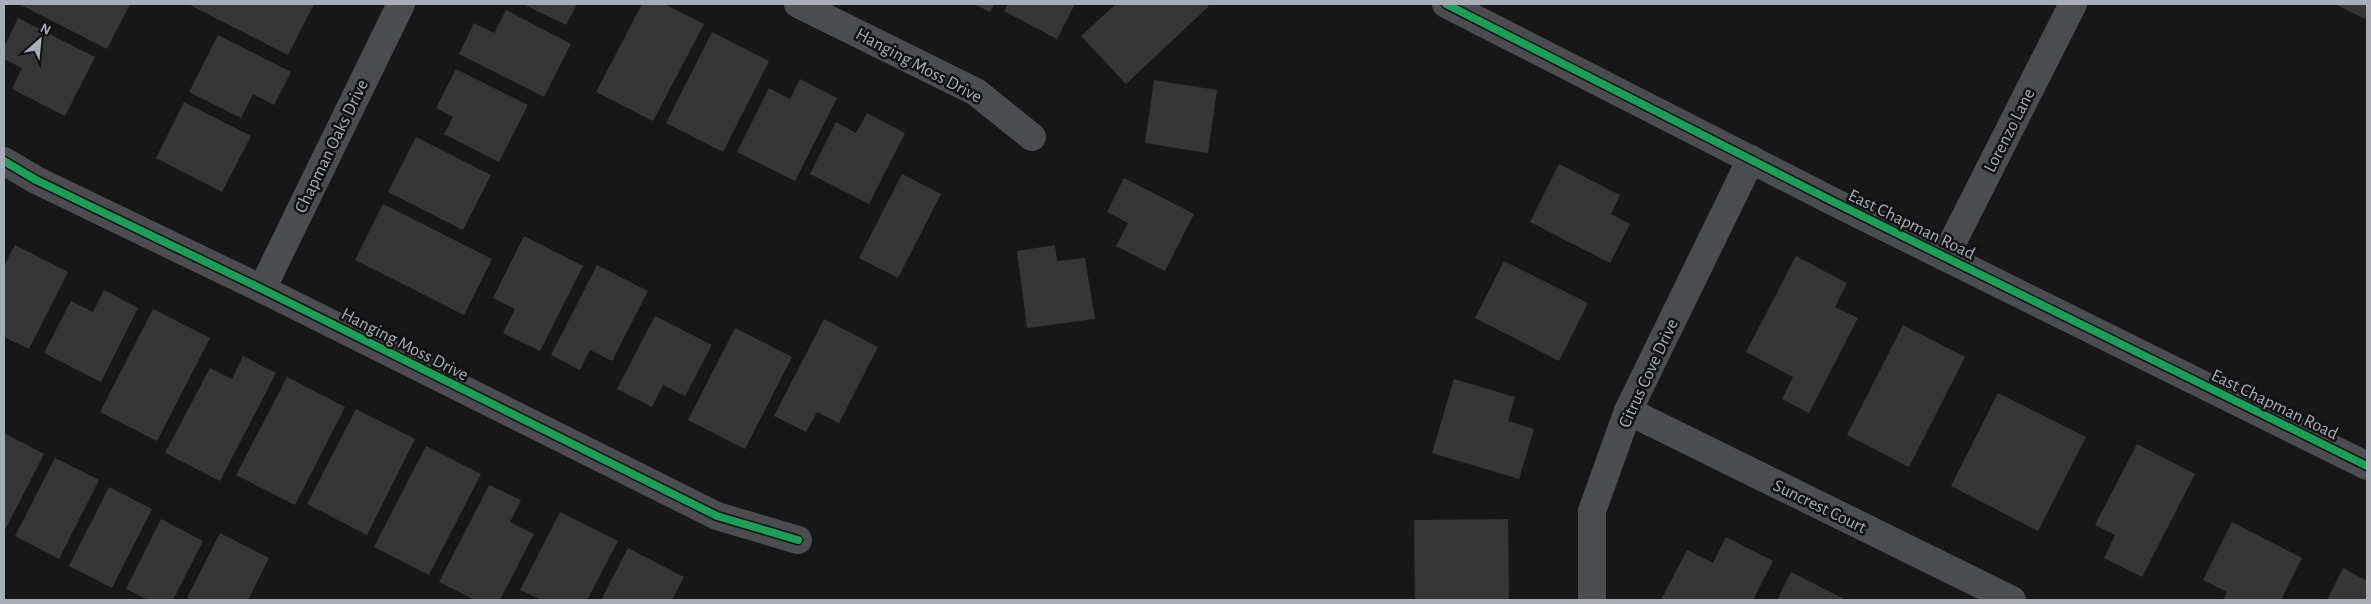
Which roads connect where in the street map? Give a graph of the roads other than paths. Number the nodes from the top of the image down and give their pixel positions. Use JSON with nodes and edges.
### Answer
{"nodes":[{"id":1,"x":401,"y":4,"type":"edge"},
{"id":2,"x":798,"y":4,"type":"edge"},
{"id":3,"x":1446,"y":4,"type":"edge"},
{"id":4,"x":2073,"y":4,"type":"edge"},
{"id":5,"x":1032,"y":138,"type":"dead end"},
{"id":6,"x":1751,"y":159,"type":"junction"},
{"id":7,"x":4,"y":162,"type":"edge"},
{"id":8,"x":1945,"y":257,"type":"junction"},
{"id":9,"x":262,"y":289,"type":"junction"},
{"id":10,"x":1628,"y":411,"type":"junction"},
{"id":11,"x":2367,"y":466,"type":"edge"},
{"id":12,"x":798,"y":540,"type":"dead end"},
{"id":13,"x":1592,"y":600,"type":"edge"},
{"id":14,"x":2012,"y":600,"type":"edge"}],
"edges":[{"from":1,"to":9,"type":"street","name":"Chapman Oaks Drive"},
{"from":2,"to":5,"type":"street","name":"Hanging Moss Drive"},
{"from":3,"to":6,"type":"street","name":"East Chapman Road"},
{"from":4,"to":8,"type":"street","name":"Lorenzo Lane"},
{"from":6,"to":8,"type":"street","name":"East Chapman Road"},
{"from":6,"to":10,"type":"street","name":"Citrus Cove Drive"},
{"from":7,"to":9,"type":"street","name":"Hanging Moss Drive"},
{"from":8,"to":11,"type":"street","name":"East Chapman Road"},
{"from":9,"to":12,"type":"street","name":"Hanging Moss Drive"},
{"from":10,"to":13,"type":"street","name":"Citrus Cove Drive"},
{"from":10,"to":14,"type":"street","name":"Suncrest Court"}]}
